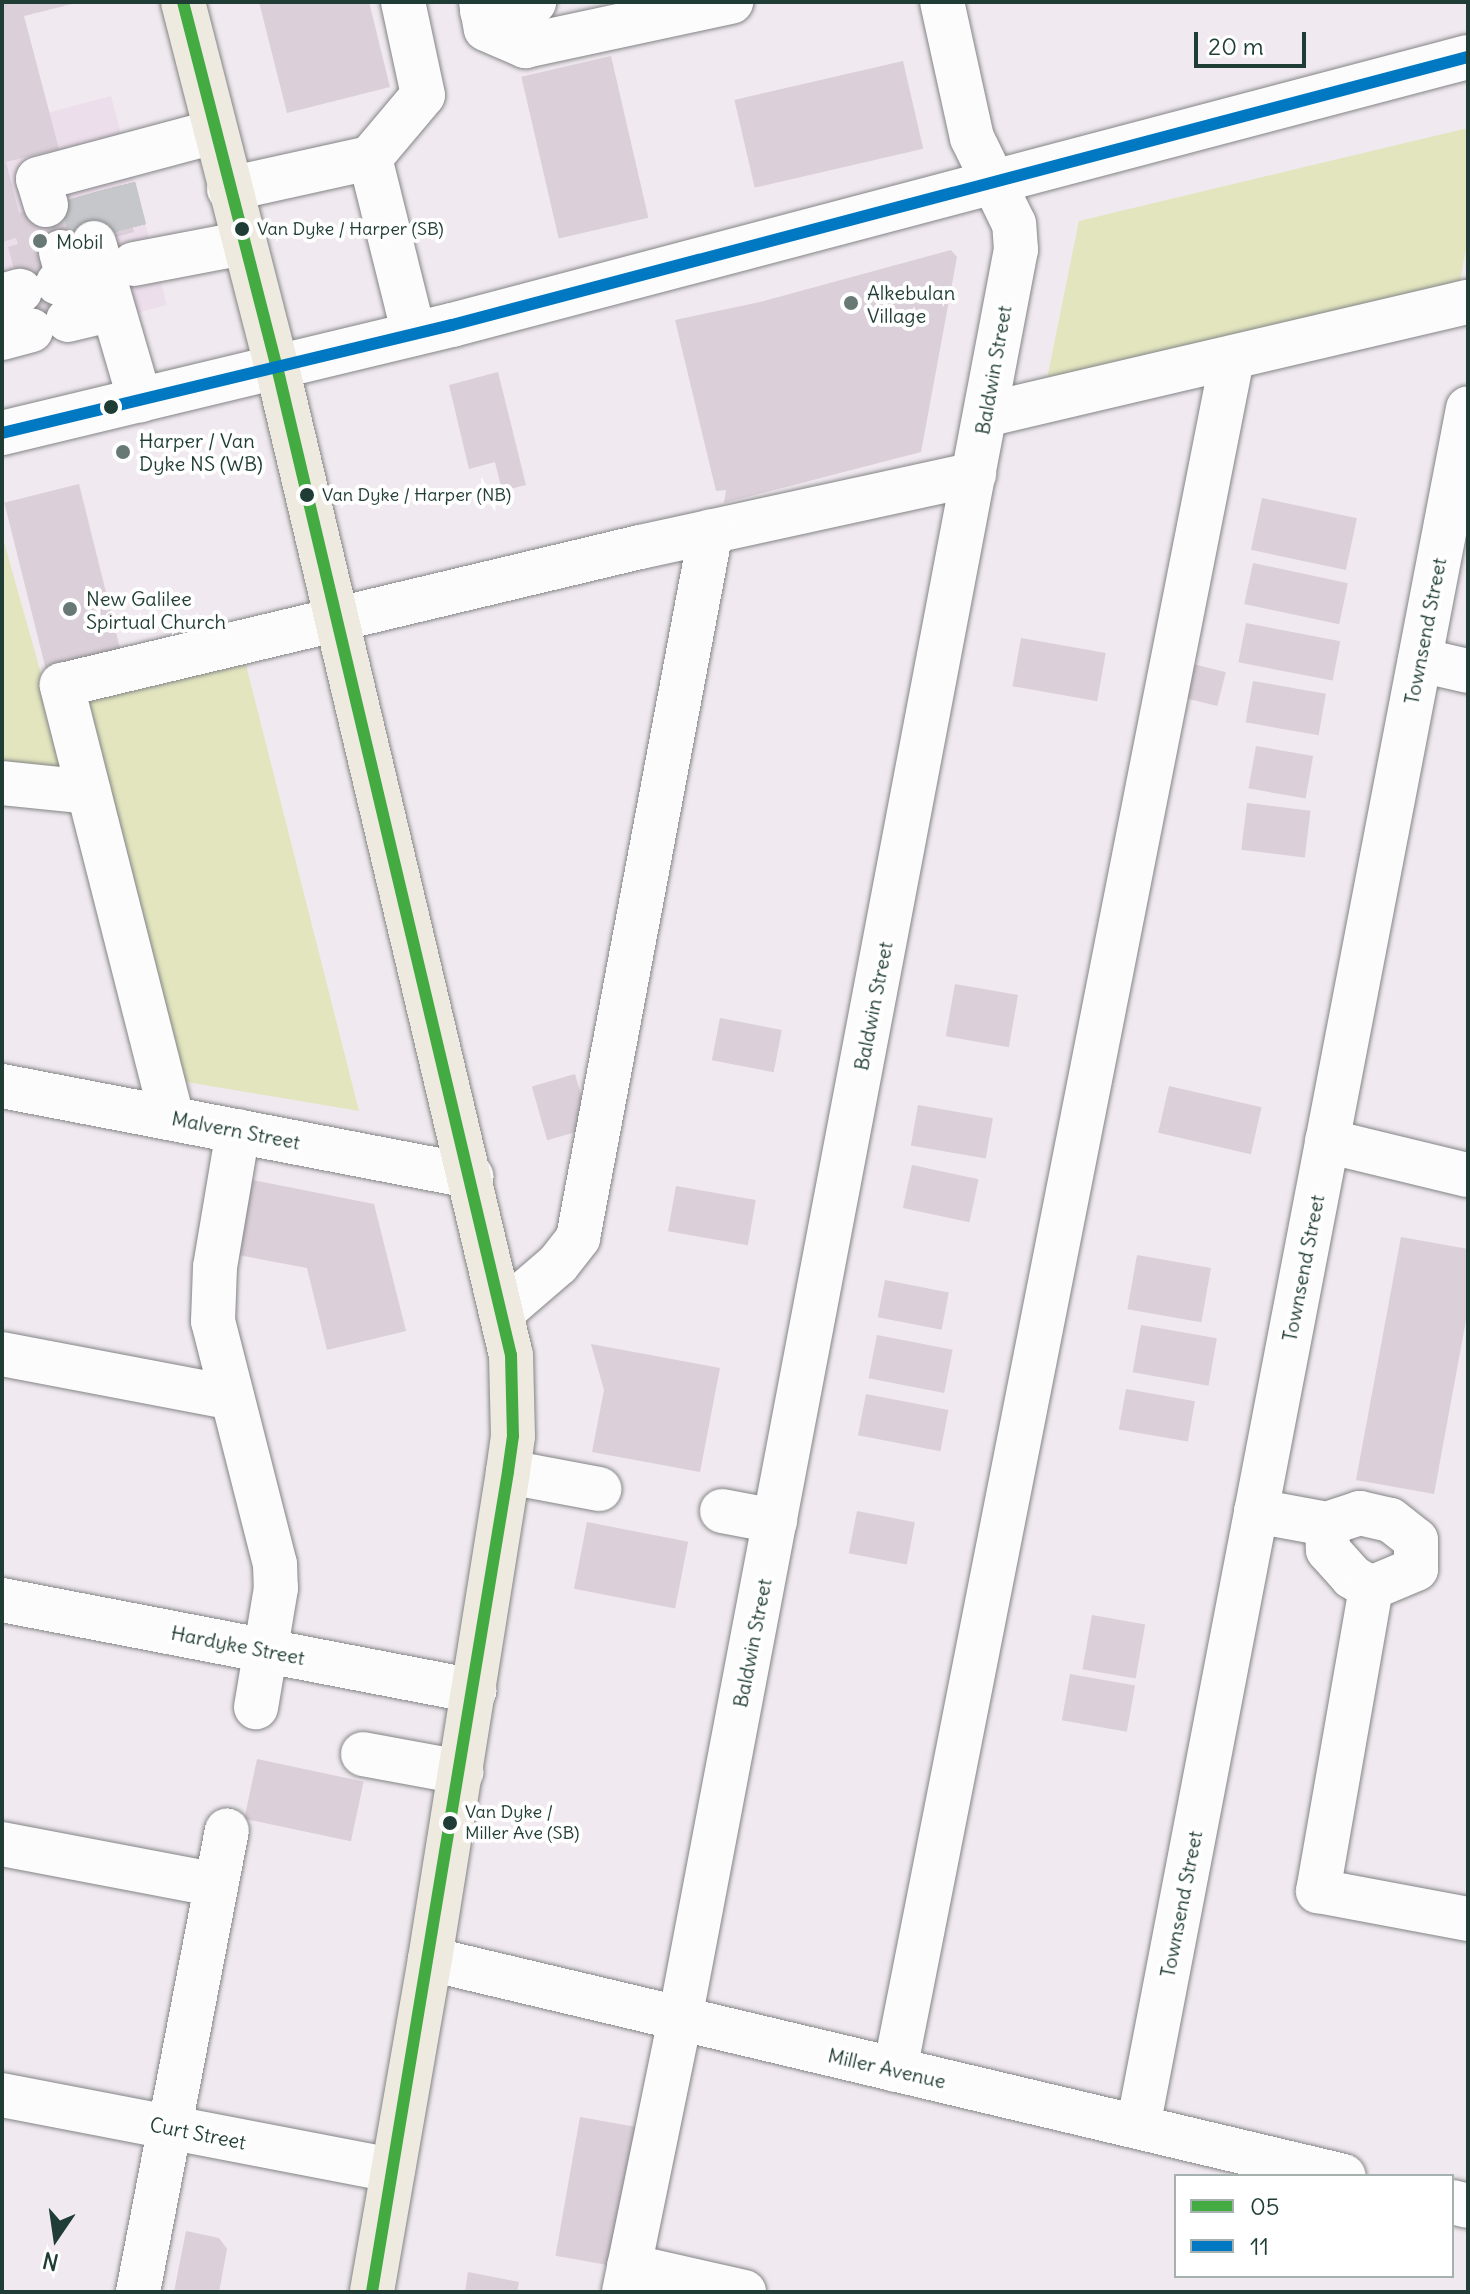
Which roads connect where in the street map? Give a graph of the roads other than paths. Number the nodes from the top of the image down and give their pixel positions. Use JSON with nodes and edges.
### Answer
{"nodes":[{"id":1,"x":183,"y":2,"type":"edge"},
{"id":2,"x":403,"y":2,"type":"edge"},
{"id":3,"x":534,"y":2,"type":"edge"},
{"id":4,"x":942,"y":2,"type":"edge"},
{"id":5,"x":717,"y":3,"type":"edge"},
{"id":6,"x":482,"y":7,"type":"edge"},
{"id":7,"x":608,"y":15,"type":"edge"},
{"id":8,"x":1468,"y":57,"type":"edge"},
{"id":9,"x":214,"y":132,"type":"junction"},
{"id":10,"x":370,"y":158,"type":"junction"},
{"id":11,"x":84,"y":183,"type":"dead end"},
{"id":12,"x":993,"y":183,"type":"junction"},
{"id":13,"x":229,"y":189,"type":"junction"},
{"id":14,"x":244,"y":243,"type":"junction"},
{"id":15,"x":68,"y":285,"type":"edge"},
{"id":16,"x":1468,"y":302,"type":"edge"},
{"id":17,"x":414,"y":334,"type":"junction"},
{"id":18,"x":1232,"y":358,"type":"junction"},
{"id":19,"x":277,"y":367,"type":"junction"},
{"id":20,"x":140,"y":400,"type":"junction"},
{"id":21,"x":1468,"y":408,"type":"edge"},
{"id":22,"x":985,"y":415,"type":"junction"},
{"id":23,"x":2,"y":433,"type":"edge"},
{"id":24,"x":974,"y":474,"type":"junction"},
{"id":25,"x":711,"y":531,"type":"junction"},
{"id":26,"x":337,"y":619,"type":"junction"},
{"id":27,"x":1420,"y":660,"type":"junction"},
{"id":28,"x":1468,"y":671,"type":"edge"},
{"id":29,"x":2,"y":783,"type":"edge"},
{"id":30,"x":89,"y":792,"type":"junction"},
{"id":31,"x":2,"y":1086,"type":"edge"},
{"id":32,"x":172,"y":1118,"type":"junction"},
{"id":33,"x":238,"y":1131,"type":"junction"},
{"id":34,"x":1327,"y":1141,"type":"junction"},
{"id":35,"x":1468,"y":1175,"type":"edge"},
{"id":36,"x":471,"y":1176,"type":"junction"},
{"id":37,"x":501,"y":1313,"type":"junction"},
{"id":38,"x":2,"y":1354,"type":"edge"},
{"id":39,"x":232,"y":1398,"type":"junction"},
{"id":40,"x":508,"y":1472,"type":"junction"},
{"id":41,"x":599,"y":1489,"type":"dead end"},
{"id":42,"x":722,"y":1511,"type":"dead end"},
{"id":43,"x":1256,"y":1511,"type":"junction"},
{"id":44,"x":775,"y":1521,"type":"junction"},
{"id":45,"x":1327,"y":1524,"type":"junction"},
{"id":46,"x":1371,"y":1588,"type":"junction"},
{"id":47,"x":2,"y":1600,"type":"edge"},
{"id":48,"x":268,"y":1651,"type":"junction"},
{"id":49,"x":474,"y":1691,"type":"junction"},
{"id":50,"x":256,"y":1707,"type":"dead end"},
{"id":51,"x":363,"y":1754,"type":"dead end"},
{"id":52,"x":461,"y":1772,"type":"junction"},
{"id":53,"x":227,"y":1831,"type":"dead end"},
{"id":54,"x":2,"y":1844,"type":"edge"},
{"id":55,"x":216,"y":1885,"type":"junction"},
{"id":56,"x":1468,"y":1919,"type":"edge"},
{"id":57,"x":430,"y":1959,"type":"junction"},
{"id":58,"x":680,"y":2019,"type":"junction"},
{"id":59,"x":895,"y":2070,"type":"junction"},
{"id":60,"x":2,"y":2095,"type":"edge"},
{"id":61,"x":168,"y":2127,"type":"junction"},
{"id":62,"x":1138,"y":2127,"type":"junction"},
{"id":63,"x":393,"y":2170,"type":"junction"},
{"id":64,"x":1336,"y":2174,"type":"edge"},
{"id":65,"x":626,"y":2279,"type":"edge"},
{"id":66,"x":138,"y":2292,"type":"edge"},
{"id":67,"x":372,"y":2292,"type":"edge"},
{"id":68,"x":744,"y":2292,"type":"edge"}],
"edges":[{"from":1,"to":9,"type":"main road"},
{"from":2,"to":10,"type":"street"},
{"from":3,"to":6,"type":"street"},
{"from":4,"to":12,"type":"street","name":"Baldwin Street"},
{"from":5,"to":7,"type":"street"},
{"from":6,"to":7,"type":"street"},
{"from":8,"to":12,"type":"street"},
{"from":9,"to":11,"type":"street"},
{"from":9,"to":13,"type":"main road"},
{"from":10,"to":13,"type":"street"},
{"from":10,"to":17,"type":"street"},
{"from":12,"to":17,"type":"street"},
{"from":12,"to":22,"type":"street","name":"Baldwin Street"},
{"from":13,"to":14,"type":"main road"},
{"from":14,"to":15,"type":"street"},
{"from":14,"to":19,"type":"main road"},
{"from":15,"to":20,"type":"street"},
{"from":16,"to":18,"type":"street"},
{"from":17,"to":19,"type":"street"},
{"from":18,"to":22,"type":"street"},
{"from":18,"to":59,"type":"street"},
{"from":19,"to":20,"type":"street"},
{"from":19,"to":26,"type":"main road"},
{"from":20,"to":23,"type":"street"},
{"from":21,"to":27,"type":"street","name":"Townsend Street"},
{"from":22,"to":24,"type":"street","name":"Baldwin Street"},
{"from":24,"to":25,"type":"street"},
{"from":24,"to":44,"type":"street","name":"Baldwin Street"},
{"from":25,"to":26,"type":"street"},
{"from":25,"to":37,"type":"street"},
{"from":26,"to":30,"type":"street"},
{"from":26,"to":36,"type":"main road"},
{"from":27,"to":28,"type":"street"},
{"from":27,"to":34,"type":"street","name":"Townsend Street"},
{"from":29,"to":30,"type":"street"},
{"from":30,"to":32,"type":"street"},
{"from":31,"to":32,"type":"street","name":"Malvern Street"},
{"from":32,"to":33,"type":"street","name":"Malvern Street"},
{"from":33,"to":36,"type":"street","name":"Malvern Street"},
{"from":33,"to":39,"type":"street"},
{"from":34,"to":35,"type":"street"},
{"from":34,"to":43,"type":"street","name":"Townsend Street"},
{"from":36,"to":37,"type":"main road"},
{"from":37,"to":40,"type":"main road"},
{"from":38,"to":39,"type":"street"},
{"from":39,"to":48,"type":"street"},
{"from":40,"to":41,"type":"street"},
{"from":40,"to":49,"type":"main road"},
{"from":42,"to":44,"type":"street"},
{"from":43,"to":45,"type":"street"},
{"from":43,"to":62,"type":"street","name":"Townsend Street"},
{"from":44,"to":58,"type":"street","name":"Baldwin Street"},
{"from":45,"to":46,"type":"street"},
{"from":45,"to":46,"type":"street"},
{"from":46,"to":56,"type":"street"},
{"from":47,"to":48,"type":"street","name":"Hardyke Street"},
{"from":48,"to":49,"type":"street","name":"Hardyke Street"},
{"from":48,"to":50,"type":"street"},
{"from":49,"to":52,"type":"main road"},
{"from":51,"to":52,"type":"street"},
{"from":52,"to":57,"type":"main road"},
{"from":53,"to":55,"type":"street"},
{"from":54,"to":55,"type":"street"},
{"from":55,"to":61,"type":"street"},
{"from":57,"to":58,"type":"street","name":"Miller Avenue"},
{"from":57,"to":63,"type":"main road"},
{"from":58,"to":59,"type":"street","name":"Miller Avenue"},
{"from":58,"to":65,"type":"street","name":"Baldwin Street"},
{"from":59,"to":62,"type":"street","name":"Miller Avenue"},
{"from":60,"to":61,"type":"street","name":"Curt Street"},
{"from":61,"to":63,"type":"street","name":"Curt Street"},
{"from":61,"to":66,"type":"street"},
{"from":62,"to":64,"type":"street","name":"Miller Avenue"},
{"from":63,"to":67,"type":"main road"},
{"from":65,"to":68,"type":"street"}]}
